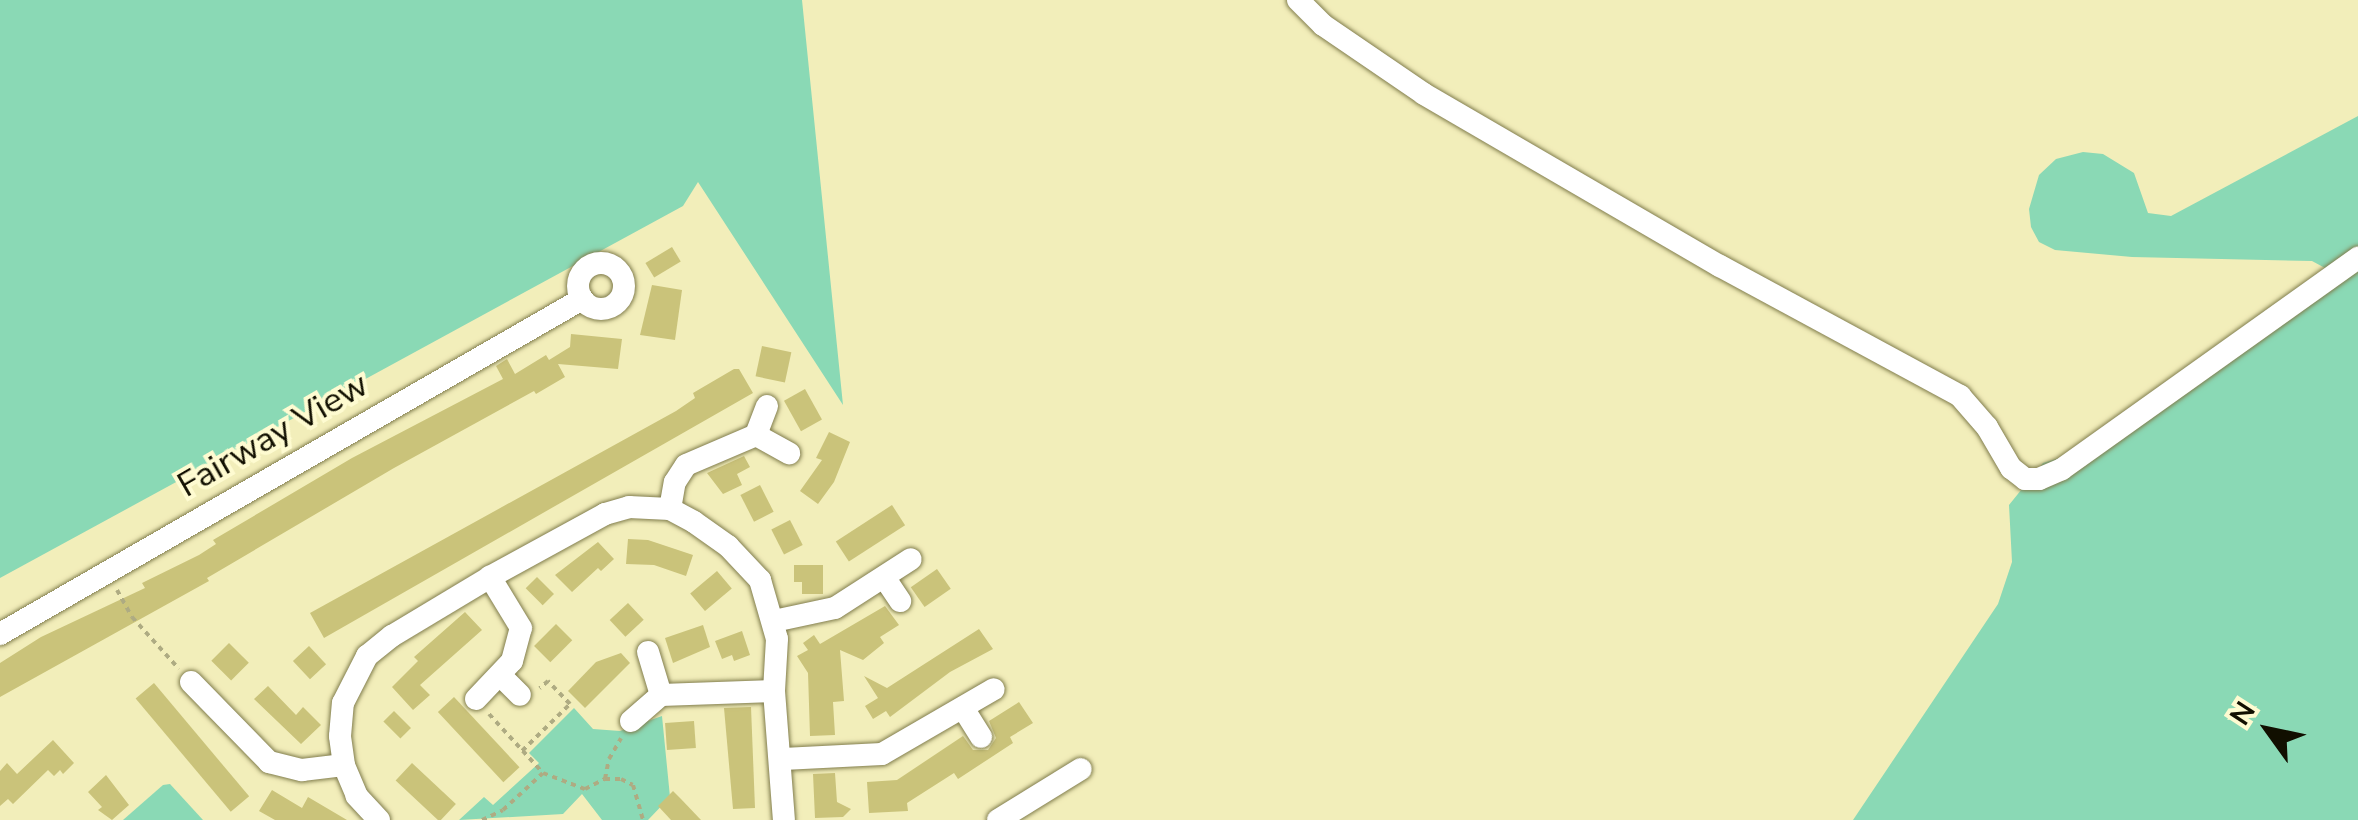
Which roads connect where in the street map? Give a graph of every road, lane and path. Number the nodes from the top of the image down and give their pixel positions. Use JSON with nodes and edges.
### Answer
{"nodes":[{"id":1,"x":1298,"y":0,"type":"edge"},
{"id":2,"x":2358,"y":258,"type":"edge"},
{"id":3,"x":582,"y":299,"type":"dead end"},
{"id":4,"x":767,"y":406,"type":"dead end"},
{"id":5,"x":756,"y":436,"type":"junction"},
{"id":6,"x":788,"y":453,"type":"dead end"},
{"id":7,"x":670,"y":509,"type":"junction"},
{"id":8,"x":911,"y":559,"type":"dead end"},
{"id":9,"x":108,"y":573,"type":"junction"},
{"id":10,"x":490,"y":577,"type":"junction"},
{"id":11,"x":884,"y":577,"type":"junction"},
{"id":12,"x":900,"y":601,"type":"dead end"},
{"id":13,"x":774,"y":621,"type":"junction"},
{"id":14,"x":0,"y":634,"type":"edge"},
{"id":15,"x":648,"y":652,"type":"dead end"},
{"id":16,"x":500,"y":676,"type":"junction"},
{"id":17,"x":191,"y":682,"type":"joint"},
{"id":18,"x":994,"y":689,"type":"dead end"},
{"id":19,"x":774,"y":691,"type":"junction"},
{"id":20,"x":520,"y":695,"type":"joint"},
{"id":21,"x":661,"y":695,"type":"junction"},
{"id":22,"x":476,"y":698,"type":"joint"},
{"id":23,"x":963,"y":708,"type":"junction"},
{"id":24,"x":631,"y":721,"type":"joint"},
{"id":25,"x":981,"y":737,"type":"dead end"},
{"id":26,"x":522,"y":751,"type":"junction"},
{"id":27,"x":783,"y":759,"type":"junction"},
{"id":28,"x":344,"y":765,"type":"junction"},
{"id":29,"x":1082,"y":769,"type":"dead end"},
{"id":30,"x":543,"y":773,"type":"junction"},
{"id":31,"x":605,"y":780,"type":"junction"},
{"id":32,"x":1014,"y":816,"type":"edge"},
{"id":33,"x":379,"y":820,"type":"edge"},
{"id":34,"x":482,"y":820,"type":"edge"},
{"id":35,"x":642,"y":820,"type":"edge"},
{"id":36,"x":784,"y":820,"type":"edge"}],
"edges":[{"from":1,"to":2,"type":"street"},
{"from":3,"to":9,"type":"street","name":"Fairway View"},
{"from":4,"to":5,"type":"street"},
{"from":5,"to":6,"type":"street"},
{"from":5,"to":7,"type":"street"},
{"from":7,"to":10,"type":"street"},
{"from":7,"to":13,"type":"street"},
{"from":8,"to":11,"type":"street"},
{"from":9,"to":14,"type":"street","name":"Fairway View"},
{"from":9,"to":17,"type":"path"},
{"from":10,"to":16,"type":"street"},
{"from":10,"to":28,"type":"street"},
{"from":11,"to":12,"type":"street"},
{"from":11,"to":13,"type":"street"},
{"from":13,"to":19,"type":"street"},
{"from":15,"to":21,"type":"street"},
{"from":16,"to":20,"type":"street"},
{"from":16,"to":22,"type":"street"},
{"from":17,"to":28,"type":"street"},
{"from":18,"to":23,"type":"street"},
{"from":19,"to":21,"type":"street"},
{"from":19,"to":27,"type":"street"},
{"from":20,"to":26,"type":"path"},
{"from":21,"to":24,"type":"street"},
{"from":22,"to":26,"type":"path"},
{"from":23,"to":25,"type":"street"},
{"from":23,"to":27,"type":"street"},
{"from":24,"to":31,"type":"path"},
{"from":26,"to":30,"type":"path"},
{"from":27,"to":36,"type":"street"},
{"from":28,"to":33,"type":"street"},
{"from":29,"to":32,"type":"street"},
{"from":30,"to":31,"type":"path"},
{"from":30,"to":34,"type":"path"},
{"from":31,"to":35,"type":"path"}]}
